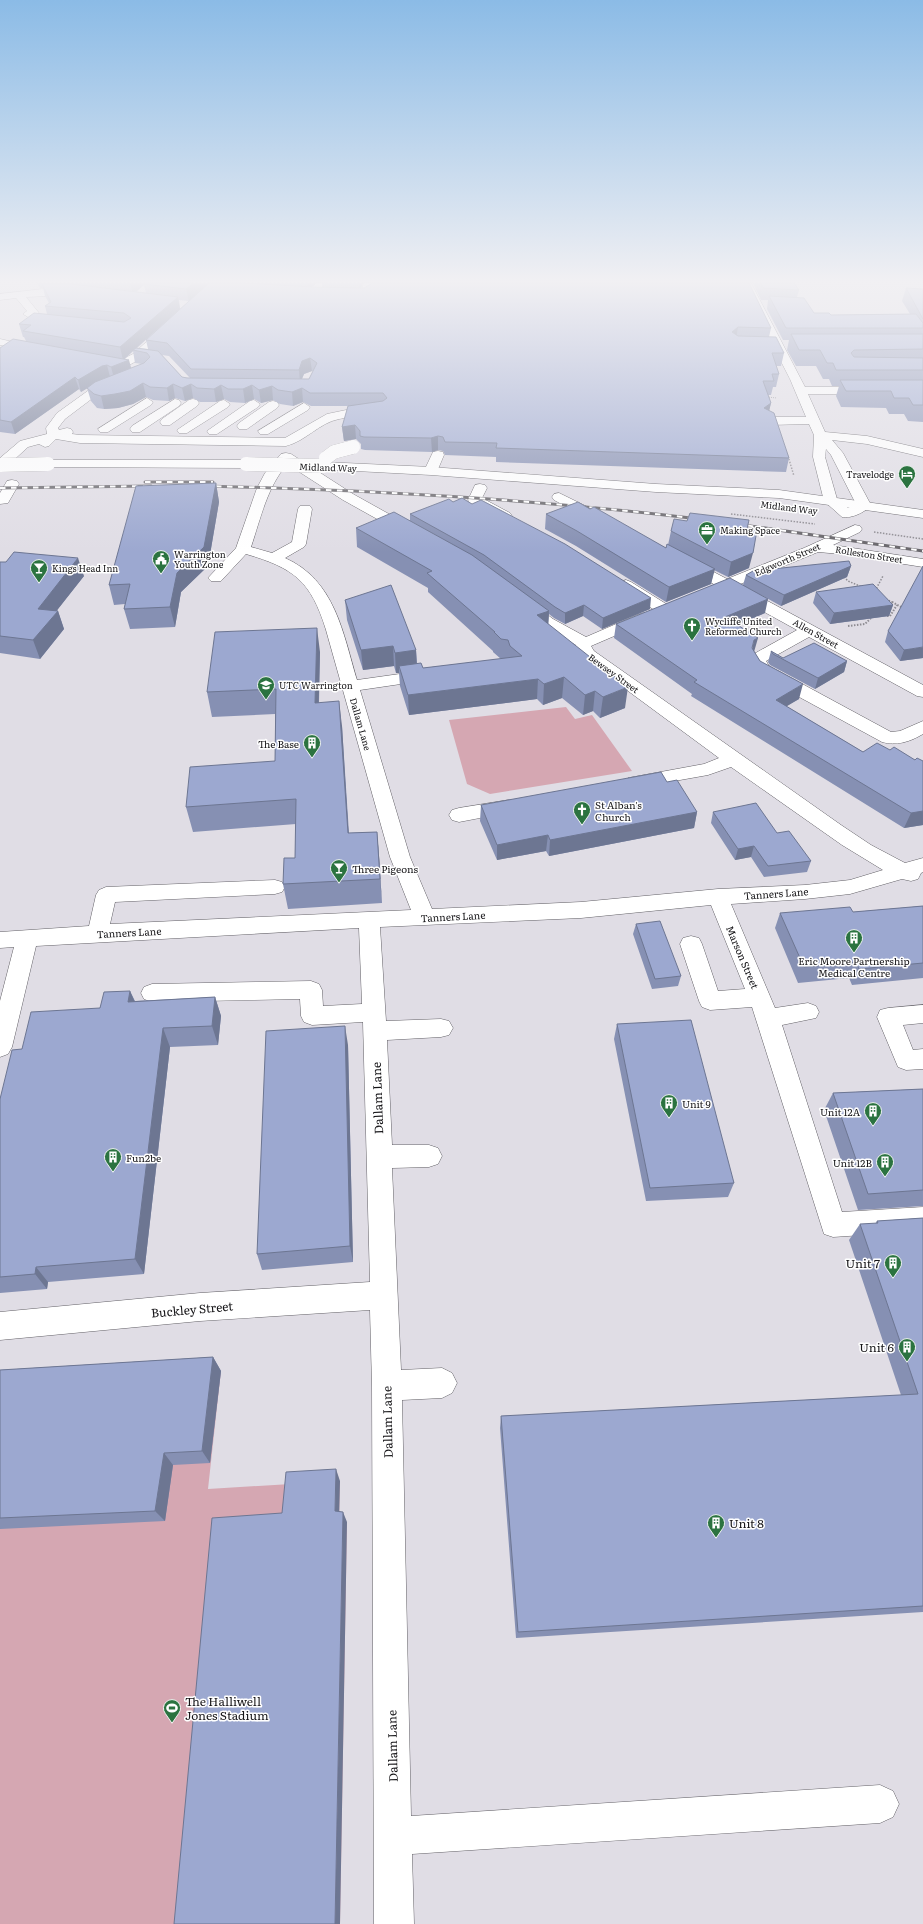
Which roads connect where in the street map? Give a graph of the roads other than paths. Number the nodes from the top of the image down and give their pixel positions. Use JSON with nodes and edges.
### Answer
{"nodes":[{"id":1,"x":118,"y":373,"type":"edge"},
{"id":2,"x":792,"y":373,"type":"edge"},
{"id":3,"x":124,"y":380,"type":"edge"},
{"id":4,"x":861,"y":380,"type":"edge"},
{"id":5,"x":798,"y":385,"type":"junction"},
{"id":6,"x":97,"y":390,"type":"junction"},
{"id":7,"x":923,"y":391,"type":"edge"},
{"id":8,"x":234,"y":404,"type":"junction"},
{"id":9,"x":380,"y":411,"type":"edge"},
{"id":10,"x":814,"y":420,"type":"junction"},
{"id":11,"x":769,"y":421,"type":"edge"},
{"id":12,"x":195,"y":430,"type":"junction"},
{"id":13,"x":53,"y":435,"type":"junction"},
{"id":14,"x":820,"y":435,"type":"junction"},
{"id":15,"x":301,"y":437,"type":"junction"},
{"id":16,"x":353,"y":447,"type":"dead end"},
{"id":17,"x":923,"y":453,"type":"edge"},
{"id":18,"x":438,"y":455,"type":"edge"},
{"id":19,"x":5,"y":458,"type":"edge"},
{"id":20,"x":325,"y":462,"type":"junction"},
{"id":21,"x":431,"y":471,"type":"junction"},
{"id":22,"x":12,"y":484,"type":"dead end"},
{"id":23,"x":480,"y":488,"type":"dead end"},
{"id":24,"x":656,"y":488,"type":"junction"},
{"id":25,"x":559,"y":497,"type":"dead end"},
{"id":26,"x":0,"y":500,"type":"edge"},
{"id":27,"x":831,"y":501,"type":"junction"},
{"id":28,"x":864,"y":505,"type":"junction"},
{"id":29,"x":305,"y":509,"type":"dead end"},
{"id":30,"x":847,"y":514,"type":"junction"},
{"id":31,"x":923,"y":514,"type":"edge"},
{"id":32,"x":517,"y":522,"type":"edge"},
{"id":33,"x":923,"y":525,"type":"edge"},
{"id":34,"x":614,"y":526,"type":"edge"},
{"id":35,"x":855,"y":529,"type":"dead end"},
{"id":36,"x":423,"y":539,"type":"edge"},
{"id":37,"x":815,"y":548,"type":"junction"},
{"id":38,"x":243,"y":549,"type":"junction"},
{"id":39,"x":274,"y":558,"type":"junction"},
{"id":40,"x":675,"y":558,"type":"edge"},
{"id":41,"x":923,"y":562,"type":"edge"},
{"id":42,"x":216,"y":578,"type":"dead end"},
{"id":43,"x":615,"y":578,"type":"edge"},
{"id":44,"x":726,"y":584,"type":"junction"},
{"id":45,"x":706,"y":593,"type":"edge"},
{"id":46,"x":515,"y":598,"type":"edge"},
{"id":47,"x":810,"y":630,"type":"junction"},
{"id":48,"x":585,"y":643,"type":"junction"},
{"id":49,"x":447,"y":672,"type":"edge"},
{"id":50,"x":350,"y":686,"type":"junction"},
{"id":51,"x":923,"y":692,"type":"edge"},
{"id":52,"x":923,"y":726,"type":"edge"},
{"id":53,"x":733,"y":759,"type":"junction"},
{"id":54,"x":615,"y":786,"type":"edge"},
{"id":55,"x":529,"y":802,"type":"edge"},
{"id":56,"x":459,"y":815,"type":"dead end"},
{"id":57,"x":923,"y":865,"type":"edge"},
{"id":58,"x":903,"y":870,"type":"junction"},
{"id":59,"x":923,"y":878,"type":"edge"},
{"id":60,"x":275,"y":887,"type":"dead end"},
{"id":61,"x":718,"y":897,"type":"junction"},
{"id":62,"x":425,"y":917,"type":"junction"},
{"id":63,"x":369,"y":920,"type":"junction"},
{"id":64,"x":98,"y":933,"type":"junction"},
{"id":65,"x":27,"y":938,"type":"junction"},
{"id":66,"x":0,"y":940,"type":"edge"},
{"id":67,"x":691,"y":944,"type":"dead end"},
{"id":68,"x":152,"y":993,"type":"dead end"},
{"id":69,"x":764,"y":1007,"type":"junction"},
{"id":70,"x":808,"y":1012,"type":"dead end"},
{"id":71,"x":923,"y":1014,"type":"edge"},
{"id":72,"x":374,"y":1022,"type":"junction"},
{"id":73,"x":441,"y":1028,"type":"dead end"},
{"id":74,"x":0,"y":1047,"type":"edge"},
{"id":75,"x":923,"y":1058,"type":"edge"},
{"id":76,"x":429,"y":1156,"type":"dead end"},
{"id":77,"x":379,"y":1157,"type":"junction"},
{"id":78,"x":923,"y":1219,"type":"edge"},
{"id":79,"x":384,"y":1295,"type":"junction"},
{"id":80,"x":0,"y":1326,"type":"edge"},
{"id":81,"x":442,"y":1383,"type":"dead end"},
{"id":82,"x":387,"y":1386,"type":"junction"},
{"id":83,"x":880,"y":1804,"type":"dead end"},
{"id":84,"x":393,"y":1836,"type":"junction"},
{"id":85,"x":394,"y":1924,"type":"edge"}],
"edges":[{"from":1,"to":6,"type":"main road"},
{"from":2,"to":5,"type":"main road"},
{"from":3,"to":6,"type":"main road"},
{"from":4,"to":5,"type":"main road"},
{"from":5,"to":7,"type":"main road"},
{"from":5,"to":10,"type":"main road"},
{"from":6,"to":13,"type":"main road"},
{"from":8,"to":12,"type":"main road"},
{"from":8,"to":12,"type":"main road"},
{"from":8,"to":12,"type":"main road"},
{"from":8,"to":12,"type":"main road"},
{"from":8,"to":12,"type":"main road"},
{"from":8,"to":12,"type":"main road"},
{"from":8,"to":12,"type":"main road"},
{"from":8,"to":12,"type":"main road"},
{"from":8,"to":12,"type":"main road"},
{"from":8,"to":12,"type":"main road"},
{"from":9,"to":15,"type":"main road"},
{"from":10,"to":11,"type":"main road"},
{"from":10,"to":14,"type":"main road"},
{"from":12,"to":13,"type":"main road"},
{"from":12,"to":15,"type":"main road"},
{"from":13,"to":15,"type":"main road"},
{"from":13,"to":19,"type":"main road"},
{"from":14,"to":17,"type":"main road"},
{"from":14,"to":27,"type":"main road"},
{"from":14,"to":28,"type":"main road"},
{"from":16,"to":20,"type":"main road","bridge":true},
{"from":18,"to":21,"type":"main road"},
{"from":19,"to":20,"type":"main road","name":"Midland Way","bridge":true},
{"from":20,"to":21,"type":"main road","name":"Midland Way"},
{"from":21,"to":24,"type":"main road","name":"Midland Way"},
{"from":22,"to":26,"type":"main road"},
{"from":23,"to":32,"type":"main road"},
{"from":24,"to":27,"type":"main road","name":"Midland Way"},
{"from":24,"to":30,"type":"main road","name":"Midland Way"},
{"from":25,"to":34,"type":"main road"},
{"from":27,"to":28,"type":"main road","name":"Midland Way"},
{"from":27,"to":30,"type":"main road"},
{"from":28,"to":30,"type":"main road"},
{"from":28,"to":31,"type":"main road","name":"Midland Way"},
{"from":29,"to":39,"type":"main road"},
{"from":30,"to":33,"type":"main road","name":"Midland Way"},
{"from":35,"to":37,"type":"main road","name":"Edgworth Street"},
{"from":36,"to":38,"type":"main road"},
{"from":37,"to":41,"type":"main road","name":"Rolleston Street"},
{"from":37,"to":44,"type":"main road","name":"Edgworth Street"},
{"from":38,"to":39,"type":"main road","name":"Dallam Lane"},
{"from":38,"to":42,"type":"main road"},
{"from":39,"to":50,"type":"main road","name":"Dallam Lane"},
{"from":40,"to":44,"type":"main road","name":"Allen Street"},
{"from":43,"to":48,"type":"main road"},
{"from":44,"to":45,"type":"main road","name":"Edgworth Street"},
{"from":44,"to":47,"type":"main road","name":"Allen Street"},
{"from":46,"to":48,"type":"main road","name":"Bewsey Street"},
{"from":47,"to":51,"type":"main road","name":"Allen Street"},
{"from":47,"to":52,"type":"main road"},
{"from":48,"to":53,"type":"main road","name":"Bewsey Street"},
{"from":49,"to":50,"type":"main road"},
{"from":50,"to":62,"type":"main road","name":"Dallam Lane"},
{"from":53,"to":54,"type":"main road"},
{"from":53,"to":58,"type":"main road","name":"Bewsey Street"},
{"from":55,"to":56,"type":"main road"},
{"from":57,"to":58,"type":"main road","name":"Tanners Lane"},
{"from":58,"to":59,"type":"main road","name":"Bewsey Street"},
{"from":58,"to":61,"type":"main road","name":"Tanners Lane"},
{"from":60,"to":64,"type":"main road"},
{"from":61,"to":62,"type":"main road","name":"Tanners Lane"},
{"from":61,"to":69,"type":"main road","name":"Marson Street"},
{"from":62,"to":63,"type":"main road","name":"Tanners Lane"},
{"from":63,"to":64,"type":"main road","name":"Tanners Lane"},
{"from":63,"to":72,"type":"main road","name":"Dallam Lane"},
{"from":64,"to":65,"type":"main road","name":"Tanners Lane"},
{"from":65,"to":66,"type":"main road","name":"Tanners Lane"},
{"from":65,"to":74,"type":"main road"},
{"from":67,"to":69,"type":"main road"},
{"from":68,"to":72,"type":"main road"},
{"from":69,"to":70,"type":"main road"},
{"from":69,"to":78,"type":"main road","name":"Marson Street"},
{"from":71,"to":75,"type":"main road"},
{"from":72,"to":73,"type":"main road"},
{"from":72,"to":77,"type":"main road","name":"Dallam Lane"},
{"from":76,"to":77,"type":"main road"},
{"from":77,"to":79,"type":"main road","name":"Dallam Lane"},
{"from":79,"to":80,"type":"main road","name":"Buckley Street"},
{"from":79,"to":82,"type":"main road","name":"Dallam Lane"},
{"from":81,"to":82,"type":"main road"},
{"from":82,"to":84,"type":"main road","name":"Dallam Lane"},
{"from":83,"to":84,"type":"main road"},
{"from":84,"to":85,"type":"main road","name":"Dallam Lane"}]}
